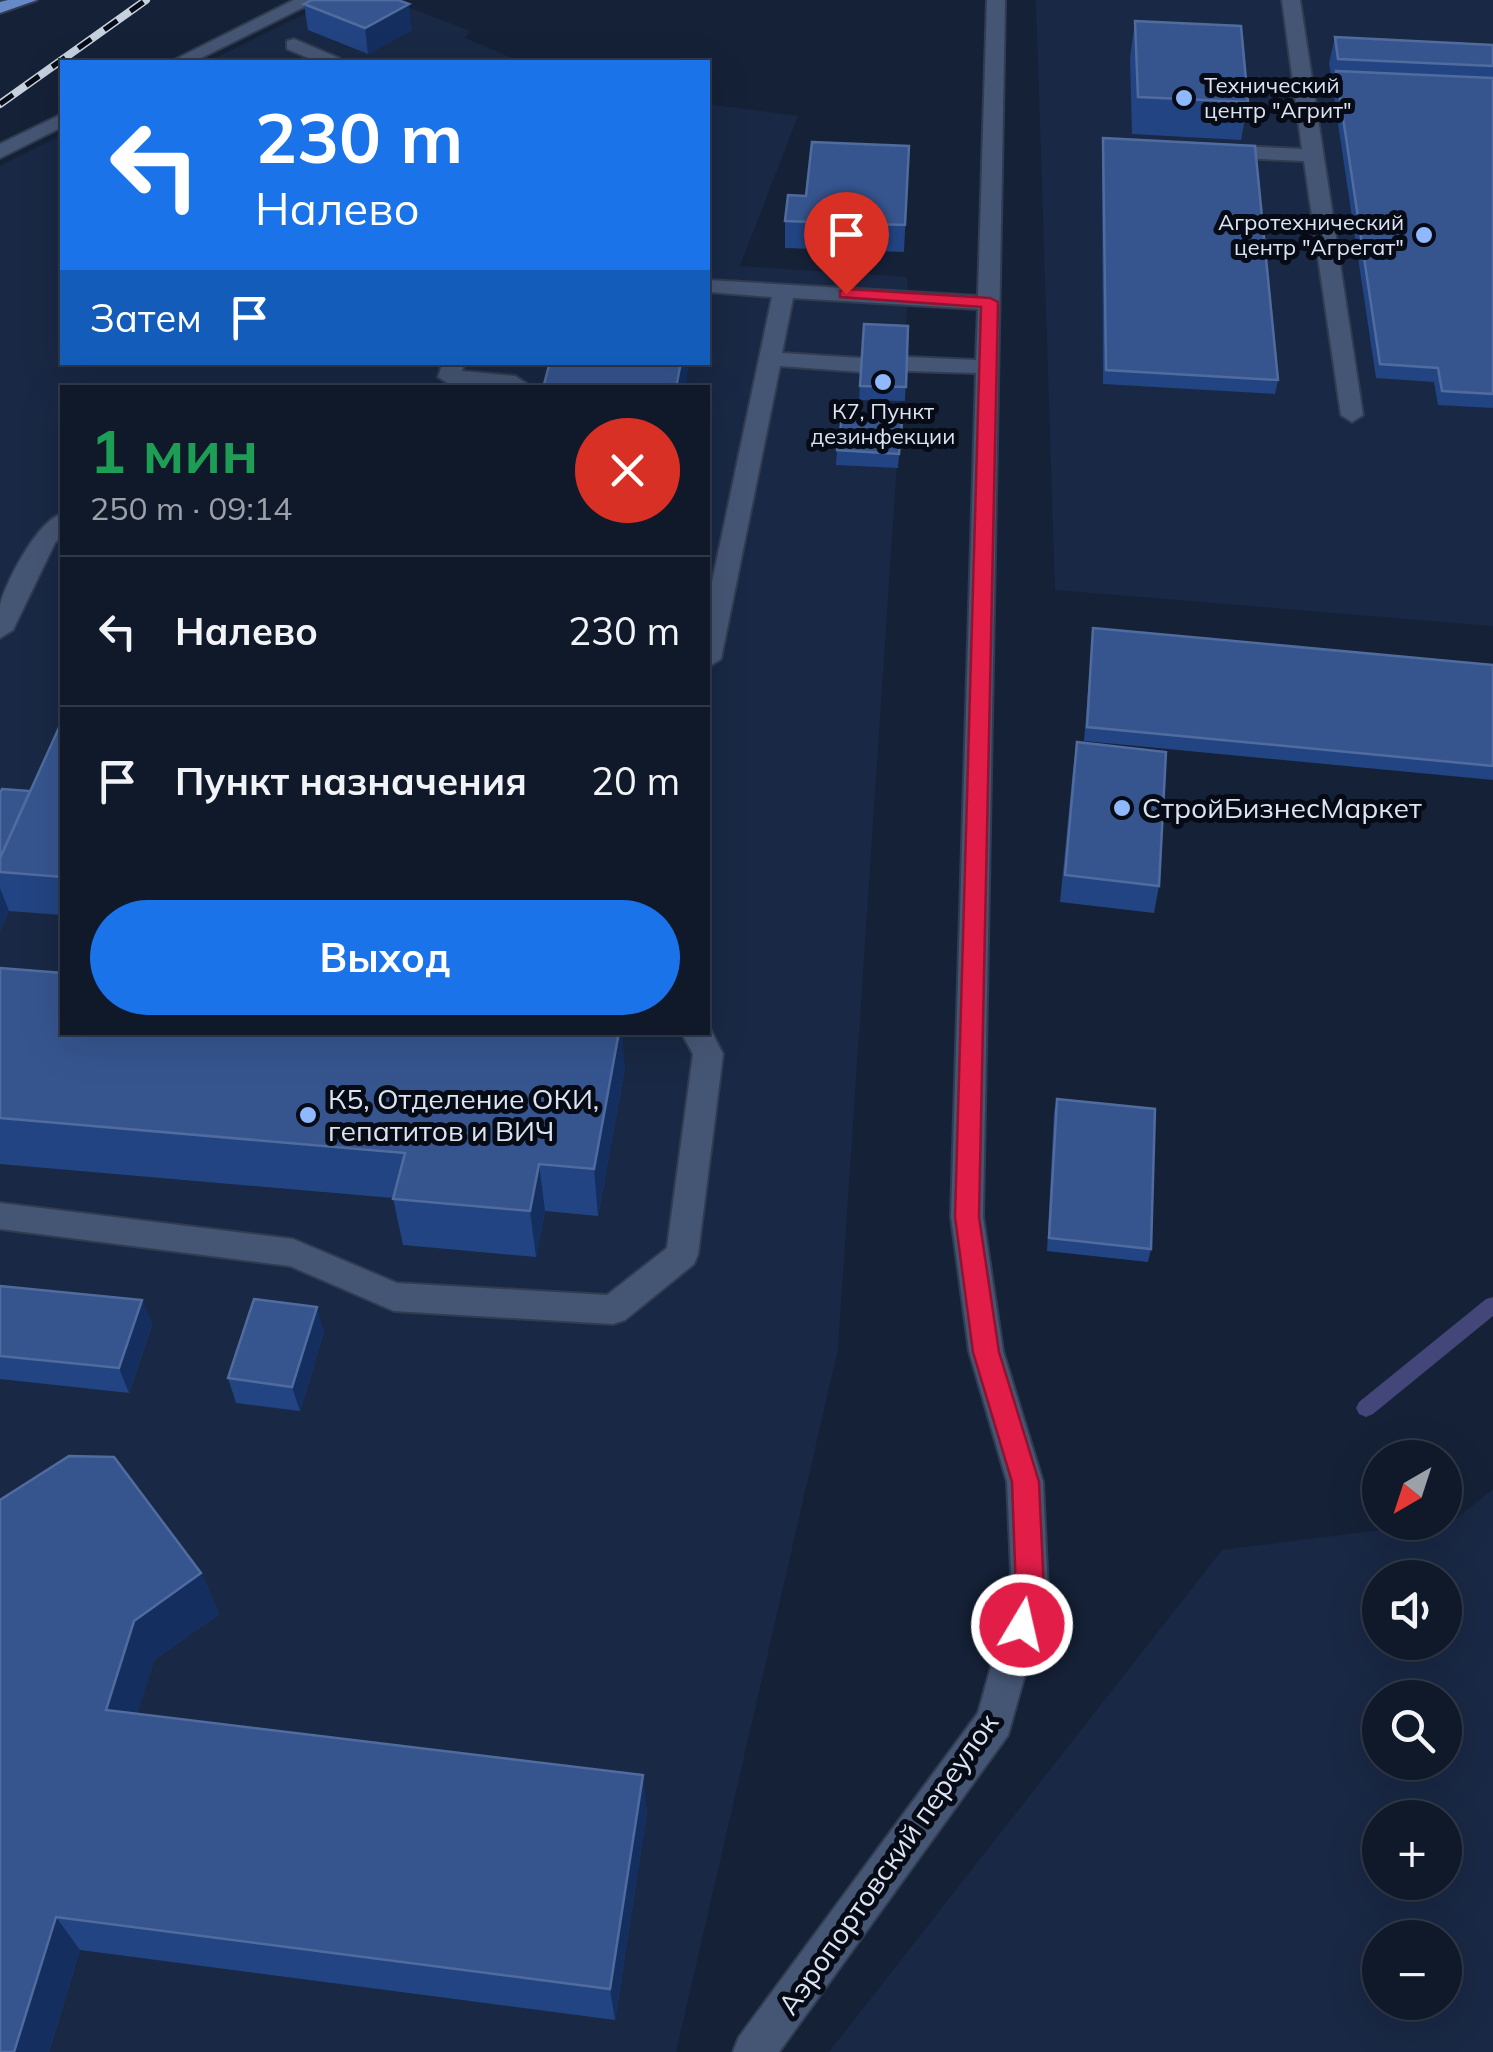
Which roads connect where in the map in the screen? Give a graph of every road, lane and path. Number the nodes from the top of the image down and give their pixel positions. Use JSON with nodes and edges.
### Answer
{"nodes":[{"id":1,"x":28,"y":0,"type":"edge"},
{"id":2,"x":308,"y":0,"type":"edge"},
{"id":3,"x":996,"y":0,"type":"edge"},
{"id":4,"x":1290,"y":0,"type":"edge"},
{"id":5,"x":0,"y":8,"type":"edge"},
{"id":6,"x":294,"y":45,"type":"dead end"},
{"id":7,"x":183,"y":60,"type":"edge"},
{"id":8,"x":328,"y":60,"type":"edge"},
{"id":9,"x":60,"y":121,"type":"edge"},
{"id":10,"x":1198,"y":150,"type":"edge"},
{"id":11,"x":0,"y":152,"type":"edge"},
{"id":12,"x":1313,"y":156,"type":"junction"},
{"id":13,"x":710,"y":286,"type":"edge"},
{"id":14,"x":784,"y":291,"type":"junction"},
{"id":15,"x":990,"y":302,"type":"junction"},
{"id":16,"x":770,"y":359,"type":"junction"},
{"id":17,"x":862,"y":364,"type":"edge"},
{"id":18,"x":906,"y":364,"type":"edge"},
{"id":19,"x":453,"y":365,"type":"edge"},
{"id":20,"x":988,"y":367,"type":"junction"},
{"id":21,"x":514,"y":385,"type":"edge"},
{"id":22,"x":1352,"y":415,"type":"dead end"},
{"id":23,"x":710,"y":516,"type":"edge"},
{"id":24,"x":737,"y":518,"type":"junction"},
{"id":25,"x":60,"y":523,"type":"edge"},
{"id":26,"x":0,"y":630,"type":"edge"},
{"id":27,"x":710,"y":650,"type":"edge"},
{"id":28,"x":698,"y":1035,"type":"edge"},
{"id":29,"x":0,"y":1216,"type":"edge"},
{"id":30,"x":754,"y":2052,"type":"edge"}],
"edges":[{"from":1,"to":5,"type":"main road"},
{"from":2,"to":7,"type":"street"},
{"from":3,"to":15,"type":"street","name":"Аэропортовский переулок"},
{"from":4,"to":12,"type":"street"},
{"from":6,"to":8,"type":"street"},
{"from":9,"to":11,"type":"street"},
{"from":10,"to":12,"type":"street"},
{"from":12,"to":22,"type":"street"},
{"from":13,"to":14,"type":"street"},
{"from":14,"to":15,"type":"street"},
{"from":14,"to":16,"type":"street"},
{"from":15,"to":20,"type":"street","name":"Аэропортовский переулок"},
{"from":16,"to":17,"type":"street"},
{"from":16,"to":24,"type":"street"},
{"from":18,"to":20,"type":"street"},
{"from":19,"to":21,"type":"street"},
{"from":20,"to":30,"type":"street","name":"Аэропортовский переулок"},
{"from":23,"to":24,"type":"street"},
{"from":24,"to":27,"type":"street"},
{"from":25,"to":26,"type":"street"},
{"from":28,"to":29,"type":"street"}]}
